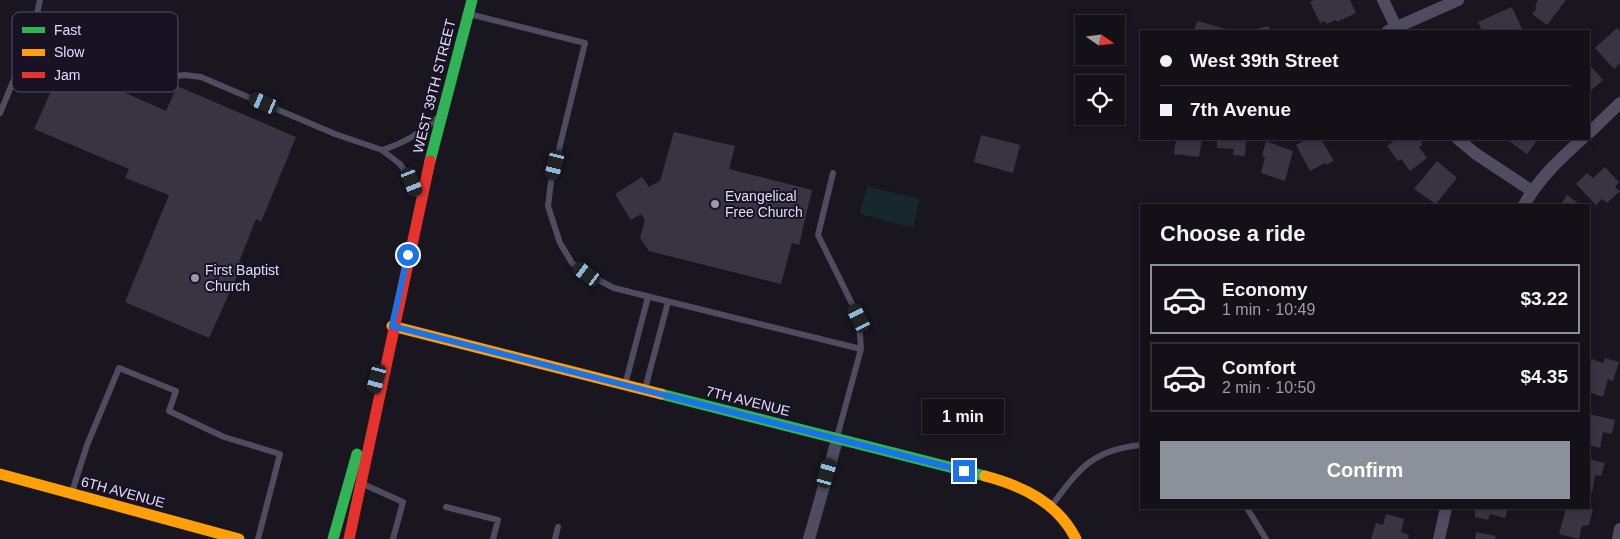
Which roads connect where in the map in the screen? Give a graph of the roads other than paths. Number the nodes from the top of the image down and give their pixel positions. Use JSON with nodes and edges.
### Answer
{"nodes":[{"id":1,"x":472,"y":0,"type":"edge"},
{"id":2,"x":1383,"y":0,"type":"edge"},
{"id":3,"x":1458,"y":0,"type":"edge"},
{"id":4,"x":468,"y":14,"type":"junction"},
{"id":5,"x":1394,"y":30,"type":"edge"},
{"id":6,"x":178,"y":76,"type":"edge"},
{"id":7,"x":12,"y":84,"type":"edge"},
{"id":8,"x":1620,"y":103,"type":"edge"},
{"id":9,"x":0,"y":113,"type":"edge"},
{"id":10,"x":443,"y":113,"type":"junction"},
{"id":11,"x":1590,"y":132,"type":"edge"},
{"id":12,"x":1459,"y":140,"type":"edge"},
{"id":13,"x":1581,"y":140,"type":"edge"},
{"id":14,"x":382,"y":150,"type":"junction"},
{"id":15,"x":833,"y":173,"type":"dead end"},
{"id":16,"x":1532,"y":191,"type":"junction"},
{"id":17,"x":420,"y":201,"type":"junction"},
{"id":18,"x":1525,"y":204,"type":"edge"},
{"id":19,"x":648,"y":296,"type":"junction"},
{"id":20,"x":668,"y":302,"type":"junction"},
{"id":21,"x":392,"y":326,"type":"junction"},
{"id":22,"x":861,"y":349,"type":"junction"},
{"id":23,"x":625,"y":385,"type":"junction"},
{"id":24,"x":645,"y":390,"type":"junction"},
{"id":25,"x":837,"y":440,"type":"junction"},
{"id":26,"x":1140,"y":445,"type":"edge"},
{"id":27,"x":0,"y":474,"type":"edge"},
{"id":28,"x":362,"y":483,"type":"junction"},
{"id":29,"x":71,"y":493,"type":"junction"},
{"id":30,"x":1052,"y":505,"type":"junction"},
{"id":31,"x":446,"y":507,"type":"dead end"},
{"id":32,"x":1248,"y":509,"type":"edge"},
{"id":33,"x":1446,"y":509,"type":"edge"},
{"id":34,"x":558,"y":527,"type":"dead end"},
{"id":35,"x":1620,"y":530,"type":"edge"},
{"id":36,"x":239,"y":539,"type":"edge"},
{"id":37,"x":258,"y":539,"type":"edge"},
{"id":38,"x":333,"y":539,"type":"edge"},
{"id":39,"x":349,"y":539,"type":"edge"},
{"id":40,"x":393,"y":539,"type":"edge"},
{"id":41,"x":493,"y":539,"type":"edge"},
{"id":42,"x":555,"y":539,"type":"edge"},
{"id":43,"x":809,"y":539,"type":"edge"},
{"id":44,"x":1076,"y":539,"type":"edge"},
{"id":45,"x":1266,"y":539,"type":"edge"},
{"id":46,"x":1439,"y":539,"type":"edge"},
{"id":47,"x":1618,"y":539,"type":"edge"}],
"edges":[{"from":1,"to":4,"type":"street","name":"WEST 39TH STREET"},
{"from":2,"to":5,"type":"street"},
{"from":3,"to":5,"type":"street"},
{"from":4,"to":10,"type":"street","name":"WEST 39TH STREET"},
{"from":4,"to":19,"type":"lane"},
{"from":6,"to":14,"type":"lane"},
{"from":7,"to":9,"type":"lane"},
{"from":8,"to":11,"type":"street"},
{"from":10,"to":14,"type":"lane"},
{"from":10,"to":17,"type":"street","name":"WEST 39TH STREET"},
{"from":12,"to":16,"type":"street"},
{"from":13,"to":16,"type":"street"},
{"from":14,"to":17,"type":"lane"},
{"from":15,"to":22,"type":"lane"},
{"from":16,"to":18,"type":"street"},
{"from":17,"to":21,"type":"street","name":"WEST 39TH STREET"},
{"from":19,"to":20,"type":"lane"},
{"from":19,"to":23,"type":"lane"},
{"from":20,"to":22,"type":"lane"},
{"from":20,"to":24,"type":"lane"},
{"from":21,"to":23,"type":"street","name":"7TH AVENUE"},
{"from":21,"to":28,"type":"street","name":"WEST 39TH STREET"},
{"from":21,"to":38,"type":"street","name":"WEST 39TH STREET"},
{"from":22,"to":25,"type":"lane"},
{"from":23,"to":24,"type":"street","name":"7TH AVENUE"},
{"from":24,"to":25,"type":"street","name":"7TH AVENUE"},
{"from":25,"to":30,"type":"street","name":"7TH AVENUE"},
{"from":25,"to":43,"type":"street"},
{"from":26,"to":30,"type":"lane"},
{"from":27,"to":29,"type":"street","name":"6TH AVENUE"},
{"from":28,"to":39,"type":"street","name":"WEST 39TH STREET"},
{"from":28,"to":40,"type":"lane"},
{"from":29,"to":36,"type":"street","name":"6TH AVENUE"},
{"from":29,"to":37,"type":"lane"},
{"from":30,"to":44,"type":"street","name":"7TH AVENUE"},
{"from":31,"to":41,"type":"lane"},
{"from":32,"to":45,"type":"lane"},
{"from":33,"to":46,"type":"street"},
{"from":34,"to":42,"type":"lane"},
{"from":35,"to":47,"type":"street"}]}
